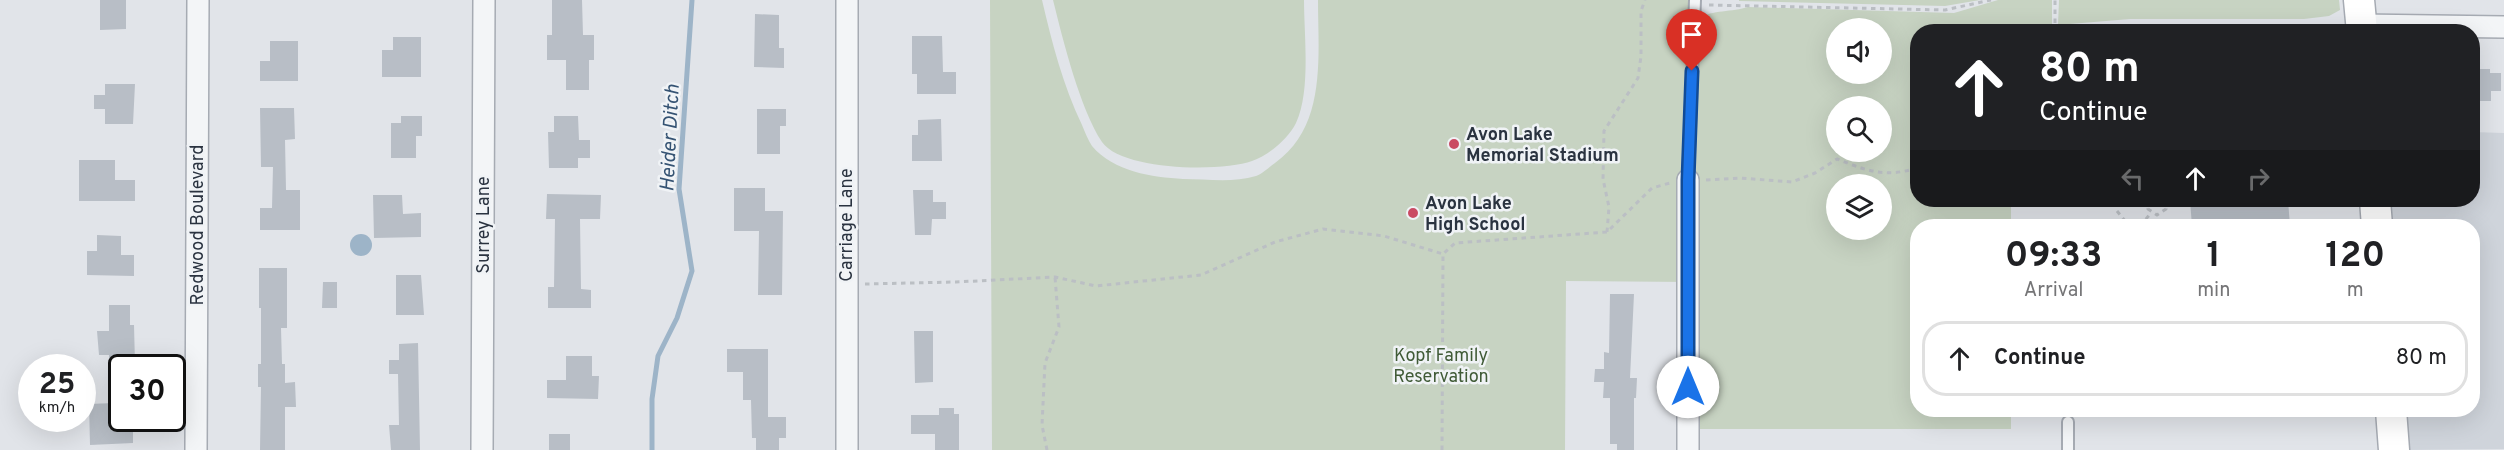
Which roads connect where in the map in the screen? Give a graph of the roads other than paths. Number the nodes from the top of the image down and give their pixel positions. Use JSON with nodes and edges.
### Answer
{"nodes":[{"id":1,"x":198,"y":0,"type":"edge"},
{"id":2,"x":484,"y":0,"type":"edge"},
{"id":3,"x":847,"y":0,"type":"edge"},
{"id":4,"x":1695,"y":2,"type":"edge"},
{"id":5,"x":2361,"y":19,"type":"edge"},
{"id":6,"x":2450,"y":24,"type":"edge"},
{"id":7,"x":2480,"y":26,"type":"edge"},
{"id":8,"x":2504,"y":27,"type":"edge"},
{"id":9,"x":1688,"y":180,"type":"joint"},
{"id":10,"x":2392,"y":417,"type":"edge"},
{"id":11,"x":2068,"y":422,"type":"dead end"},
{"id":12,"x":196,"y":450,"type":"edge"},
{"id":13,"x":482,"y":450,"type":"edge"},
{"id":14,"x":846,"y":450,"type":"edge"},
{"id":15,"x":1688,"y":450,"type":"edge"},
{"id":16,"x":2068,"y":450,"type":"edge"},
{"id":17,"x":2394,"y":450,"type":"edge"}],
"edges":[{"from":1,"to":12,"type":"street","name":"Redwood Boulevard"},
{"from":2,"to":13,"type":"street","name":"Surrey Lane"},
{"from":3,"to":14,"type":"street","name":"Carriage Lane"},
{"from":4,"to":9,"type":"lane"},
{"from":5,"to":6,"type":"street"},
{"from":7,"to":8,"type":"street"},
{"from":9,"to":15,"type":"street"},
{"from":10,"to":17,"type":"street"},
{"from":11,"to":16,"type":"lane"}]}
